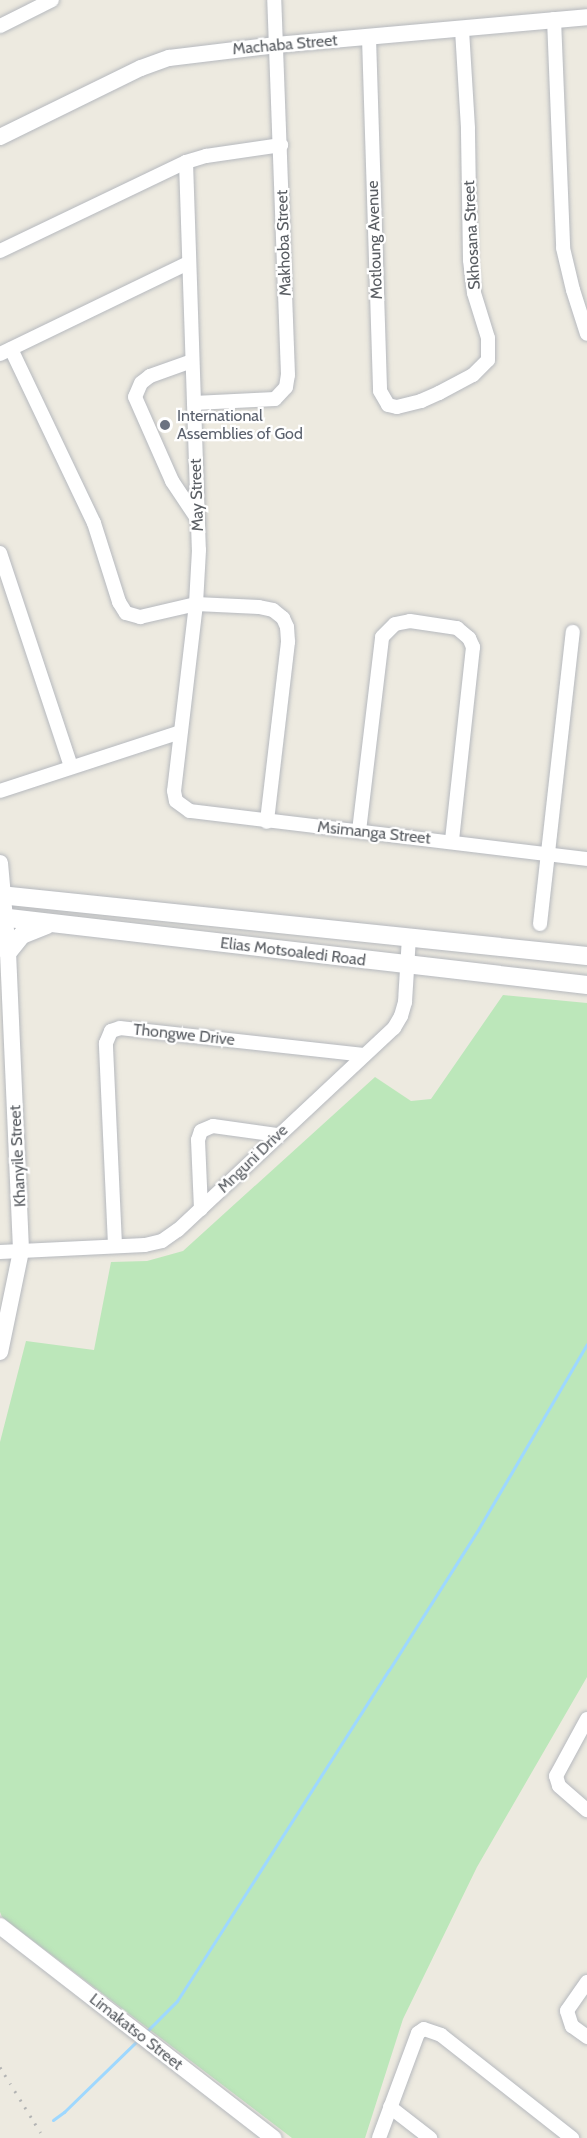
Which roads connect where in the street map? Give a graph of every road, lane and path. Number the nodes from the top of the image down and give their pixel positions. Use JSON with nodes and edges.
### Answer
{"nodes":[{"id":1,"x":52,"y":0,"type":"edge"},
{"id":2,"x":274,"y":0,"type":"edge"},
{"id":3,"x":587,"y":16,"type":"edge"},
{"id":4,"x":554,"y":19,"type":"junction"},
{"id":5,"x":0,"y":26,"type":"edge"},
{"id":6,"x":462,"y":29,"type":"junction"},
{"id":7,"x":369,"y":38,"type":"junction"},
{"id":8,"x":276,"y":45,"type":"junction"},
{"id":9,"x":0,"y":137,"type":"edge"},
{"id":10,"x":281,"y":145,"type":"junction"},
{"id":11,"x":186,"y":162,"type":"junction"},
{"id":12,"x":0,"y":252,"type":"edge"},
{"id":13,"x":188,"y":263,"type":"junction"},
{"id":14,"x":587,"y":334,"type":"edge"},
{"id":15,"x":6,"y":351,"type":"edge"},
{"id":16,"x":192,"y":361,"type":"junction"},
{"id":17,"x":421,"y":401,"type":"joint"},
{"id":18,"x":194,"y":403,"type":"junction"},
{"id":19,"x":198,"y":521,"type":"junction"},
{"id":20,"x":0,"y":553,"type":"edge"},
{"id":21,"x":196,"y":604,"type":"junction"},
{"id":22,"x":573,"y":632,"type":"dead end"},
{"id":23,"x":180,"y":732,"type":"junction"},
{"id":24,"x":71,"y":767,"type":"junction"},
{"id":25,"x":0,"y":791,"type":"edge"},
{"id":26,"x":174,"y":791,"type":"joint"},
{"id":27,"x":267,"y":822,"type":"junction"},
{"id":28,"x":359,"y":831,"type":"junction"},
{"id":29,"x":452,"y":841,"type":"junction"},
{"id":30,"x":547,"y":853,"type":"junction"},
{"id":31,"x":587,"y":859,"type":"edge"},
{"id":32,"x":0,"y":863,"type":"edge"},
{"id":33,"x":2,"y":895,"type":"edge"},
{"id":34,"x":2,"y":917,"type":"edge"},
{"id":35,"x":52,"y":924,"type":"junction"},
{"id":36,"x":540,"y":924,"type":"dead end"},
{"id":37,"x":409,"y":937,"type":"junction"},
{"id":38,"x":8,"y":952,"type":"junction"},
{"id":39,"x":587,"y":956,"type":"edge"},
{"id":40,"x":408,"y":966,"type":"junction"},
{"id":41,"x":587,"y":985,"type":"edge"},
{"id":42,"x":364,"y":1055,"type":"junction"},
{"id":43,"x":278,"y":1135,"type":"junction"},
{"id":44,"x":201,"y":1209,"type":"junction"},
{"id":45,"x":115,"y":1245,"type":"junction"},
{"id":46,"x":21,"y":1251,"type":"junction"},
{"id":47,"x":0,"y":1252,"type":"edge"},
{"id":48,"x":1,"y":1346,"type":"edge"},
{"id":49,"x":587,"y":1719,"type":"edge"},
{"id":50,"x":587,"y":1810,"type":"edge"},
{"id":51,"x":0,"y":1926,"type":"edge"},
{"id":52,"x":587,"y":1982,"type":"edge"},
{"id":53,"x":587,"y":2037,"type":"edge"},
{"id":54,"x":390,"y":2107,"type":"junction"},
{"id":55,"x":273,"y":2138,"type":"edge"},
{"id":56,"x":379,"y":2138,"type":"edge"},
{"id":57,"x":430,"y":2138,"type":"edge"},
{"id":58,"x":572,"y":2138,"type":"edge"}],
"edges":[{"from":1,"to":5,"type":"street"},
{"from":2,"to":8,"type":"street","name":"Makhoba Street"},
{"from":3,"to":4,"type":"street","name":"Machaba Street"},
{"from":4,"to":6,"type":"street","name":"Machaba Street"},
{"from":4,"to":14,"type":"street"},
{"from":6,"to":7,"type":"street","name":"Machaba Street"},
{"from":6,"to":17,"type":"street","name":"Skhosana Street"},
{"from":7,"to":8,"type":"street","name":"Machaba Street"},
{"from":7,"to":17,"type":"street","name":"Motloung Avenue"},
{"from":8,"to":9,"type":"street","name":"Machaba Street"},
{"from":8,"to":10,"type":"street","name":"Makhoba Street"},
{"from":10,"to":11,"type":"street"},
{"from":10,"to":18,"type":"street","name":"Makhoba Street"},
{"from":11,"to":12,"type":"street"},
{"from":11,"to":13,"type":"street","name":"May Street"},
{"from":13,"to":15,"type":"street"},
{"from":13,"to":16,"type":"street","name":"May Street"},
{"from":15,"to":21,"type":"street"},
{"from":16,"to":18,"type":"street","name":"May Street"},
{"from":16,"to":19,"type":"street"},
{"from":18,"to":19,"type":"street","name":"May Street"},
{"from":19,"to":21,"type":"street","name":"May Street"},
{"from":20,"to":24,"type":"street"},
{"from":21,"to":23,"type":"street","name":"May Street"},
{"from":21,"to":27,"type":"street"},
{"from":22,"to":30,"type":"street"},
{"from":23,"to":24,"type":"street"},
{"from":23,"to":26,"type":"street","name":"May Street"},
{"from":24,"to":25,"type":"street"},
{"from":26,"to":27,"type":"street","name":"Msimanga Street"},
{"from":27,"to":28,"type":"street","name":"Msimanga Street"},
{"from":28,"to":29,"type":"street","name":"Msimanga Street"},
{"from":28,"to":29,"type":"street"},
{"from":29,"to":30,"type":"street","name":"Msimanga Street"},
{"from":30,"to":31,"type":"street","name":"Msimanga Street"},
{"from":30,"to":36,"type":"street"},
{"from":32,"to":33,"type":"street","name":"Khanyile Street"},
{"from":33,"to":34,"type":"street","name":"Khanyile Street"},
{"from":33,"to":37,"type":"main road","name":"Elias Motsoaledi Road"},
{"from":34,"to":35,"type":"main road","name":"Elias Motsoaledi Road"},
{"from":34,"to":38,"type":"street","name":"Khanyile Street"},
{"from":35,"to":38,"type":"main road"},
{"from":35,"to":40,"type":"main road","name":"Elias Motsoaledi Road"},
{"from":37,"to":39,"type":"main road","name":"Elias Motsoaledi Road"},
{"from":37,"to":40,"type":"street","name":"Mnguni Drive"},
{"from":38,"to":46,"type":"street","name":"Khanyile Street"},
{"from":40,"to":41,"type":"main road","name":"Elias Motsoaledi Road"},
{"from":40,"to":42,"type":"street","name":"Mnguni Drive"},
{"from":42,"to":43,"type":"street","name":"Mnguni Drive"},
{"from":42,"to":45,"type":"street","name":"Thongwe Drive"},
{"from":43,"to":44,"type":"street","name":"Mnguni Drive"},
{"from":43,"to":44,"type":"street"},
{"from":44,"to":45,"type":"street","name":"Mnguni Drive"},
{"from":45,"to":46,"type":"street","name":"Mnguni Drive"},
{"from":46,"to":47,"type":"street","name":"Mnguni Drive"},
{"from":46,"to":48,"type":"street","name":"Khanyile Street"},
{"from":49,"to":50,"type":"street"},
{"from":51,"to":55,"type":"street","name":"Limakatso Street"},
{"from":52,"to":53,"type":"street"},
{"from":54,"to":56,"type":"street"},
{"from":54,"to":57,"type":"street"},
{"from":54,"to":58,"type":"street"}]}
